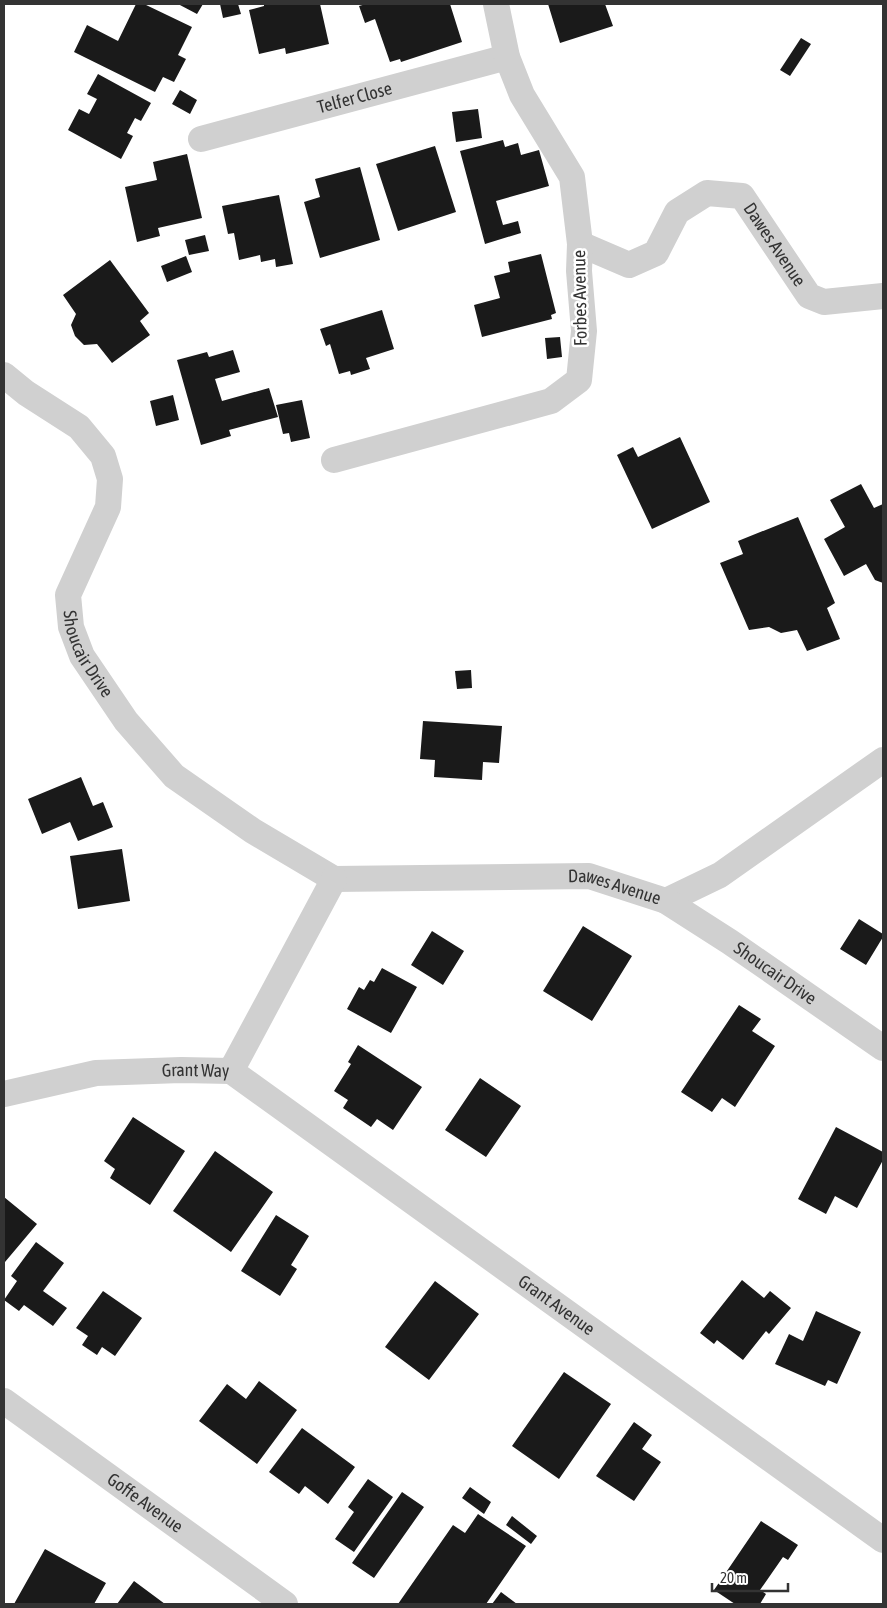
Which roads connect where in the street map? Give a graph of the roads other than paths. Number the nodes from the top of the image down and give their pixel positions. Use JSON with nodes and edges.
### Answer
{"nodes":[{"id":1,"x":496,"y":4,"type":"edge"},
{"id":2,"x":507,"y":57,"type":"junction"},
{"id":3,"x":200,"y":139,"type":"dead end"},
{"id":4,"x":580,"y":244,"type":"junction"},
{"id":5,"x":883,"y":296,"type":"edge"},
{"id":6,"x":4,"y":375,"type":"edge"},
{"id":7,"x":334,"y":460,"type":"dead end"},
{"id":8,"x":883,"y":760,"type":"edge"},
{"id":9,"x":334,"y":879,"type":"junction"},
{"id":10,"x":666,"y":901,"type":"junction"},
{"id":11,"x":883,"y":1048,"type":"edge"},
{"id":12,"x":231,"y":1071,"type":"junction"},
{"id":13,"x":4,"y":1094,"type":"edge"},
{"id":14,"x":4,"y":1401,"type":"edge"},
{"id":15,"x":883,"y":1540,"type":"edge"},
{"id":16,"x":285,"y":1604,"type":"edge"}],
"edges":[{"from":1,"to":2,"type":"street","name":"Forbes Avenue"},
{"from":2,"to":3,"type":"street","name":"Telfer Close"},
{"from":2,"to":4,"type":"street","name":"Forbes Avenue"},
{"from":4,"to":5,"type":"street","name":"Dawes Avenue"},
{"from":4,"to":7,"type":"street","name":"Forbes Avenue"},
{"from":6,"to":9,"type":"street","name":"Shoucair Drive"},
{"from":8,"to":10,"type":"street","name":"Dawes Avenue"},
{"from":9,"to":10,"type":"street","name":"Dawes Avenue"},
{"from":9,"to":12,"type":"street","name":"Grant Way"},
{"from":10,"to":11,"type":"street","name":"Shoucair Drive"},
{"from":12,"to":13,"type":"street","name":"Grant Way"},
{"from":12,"to":15,"type":"street","name":"Grant Avenue"},
{"from":14,"to":16,"type":"street","name":"Goffe Avenue"}]}
